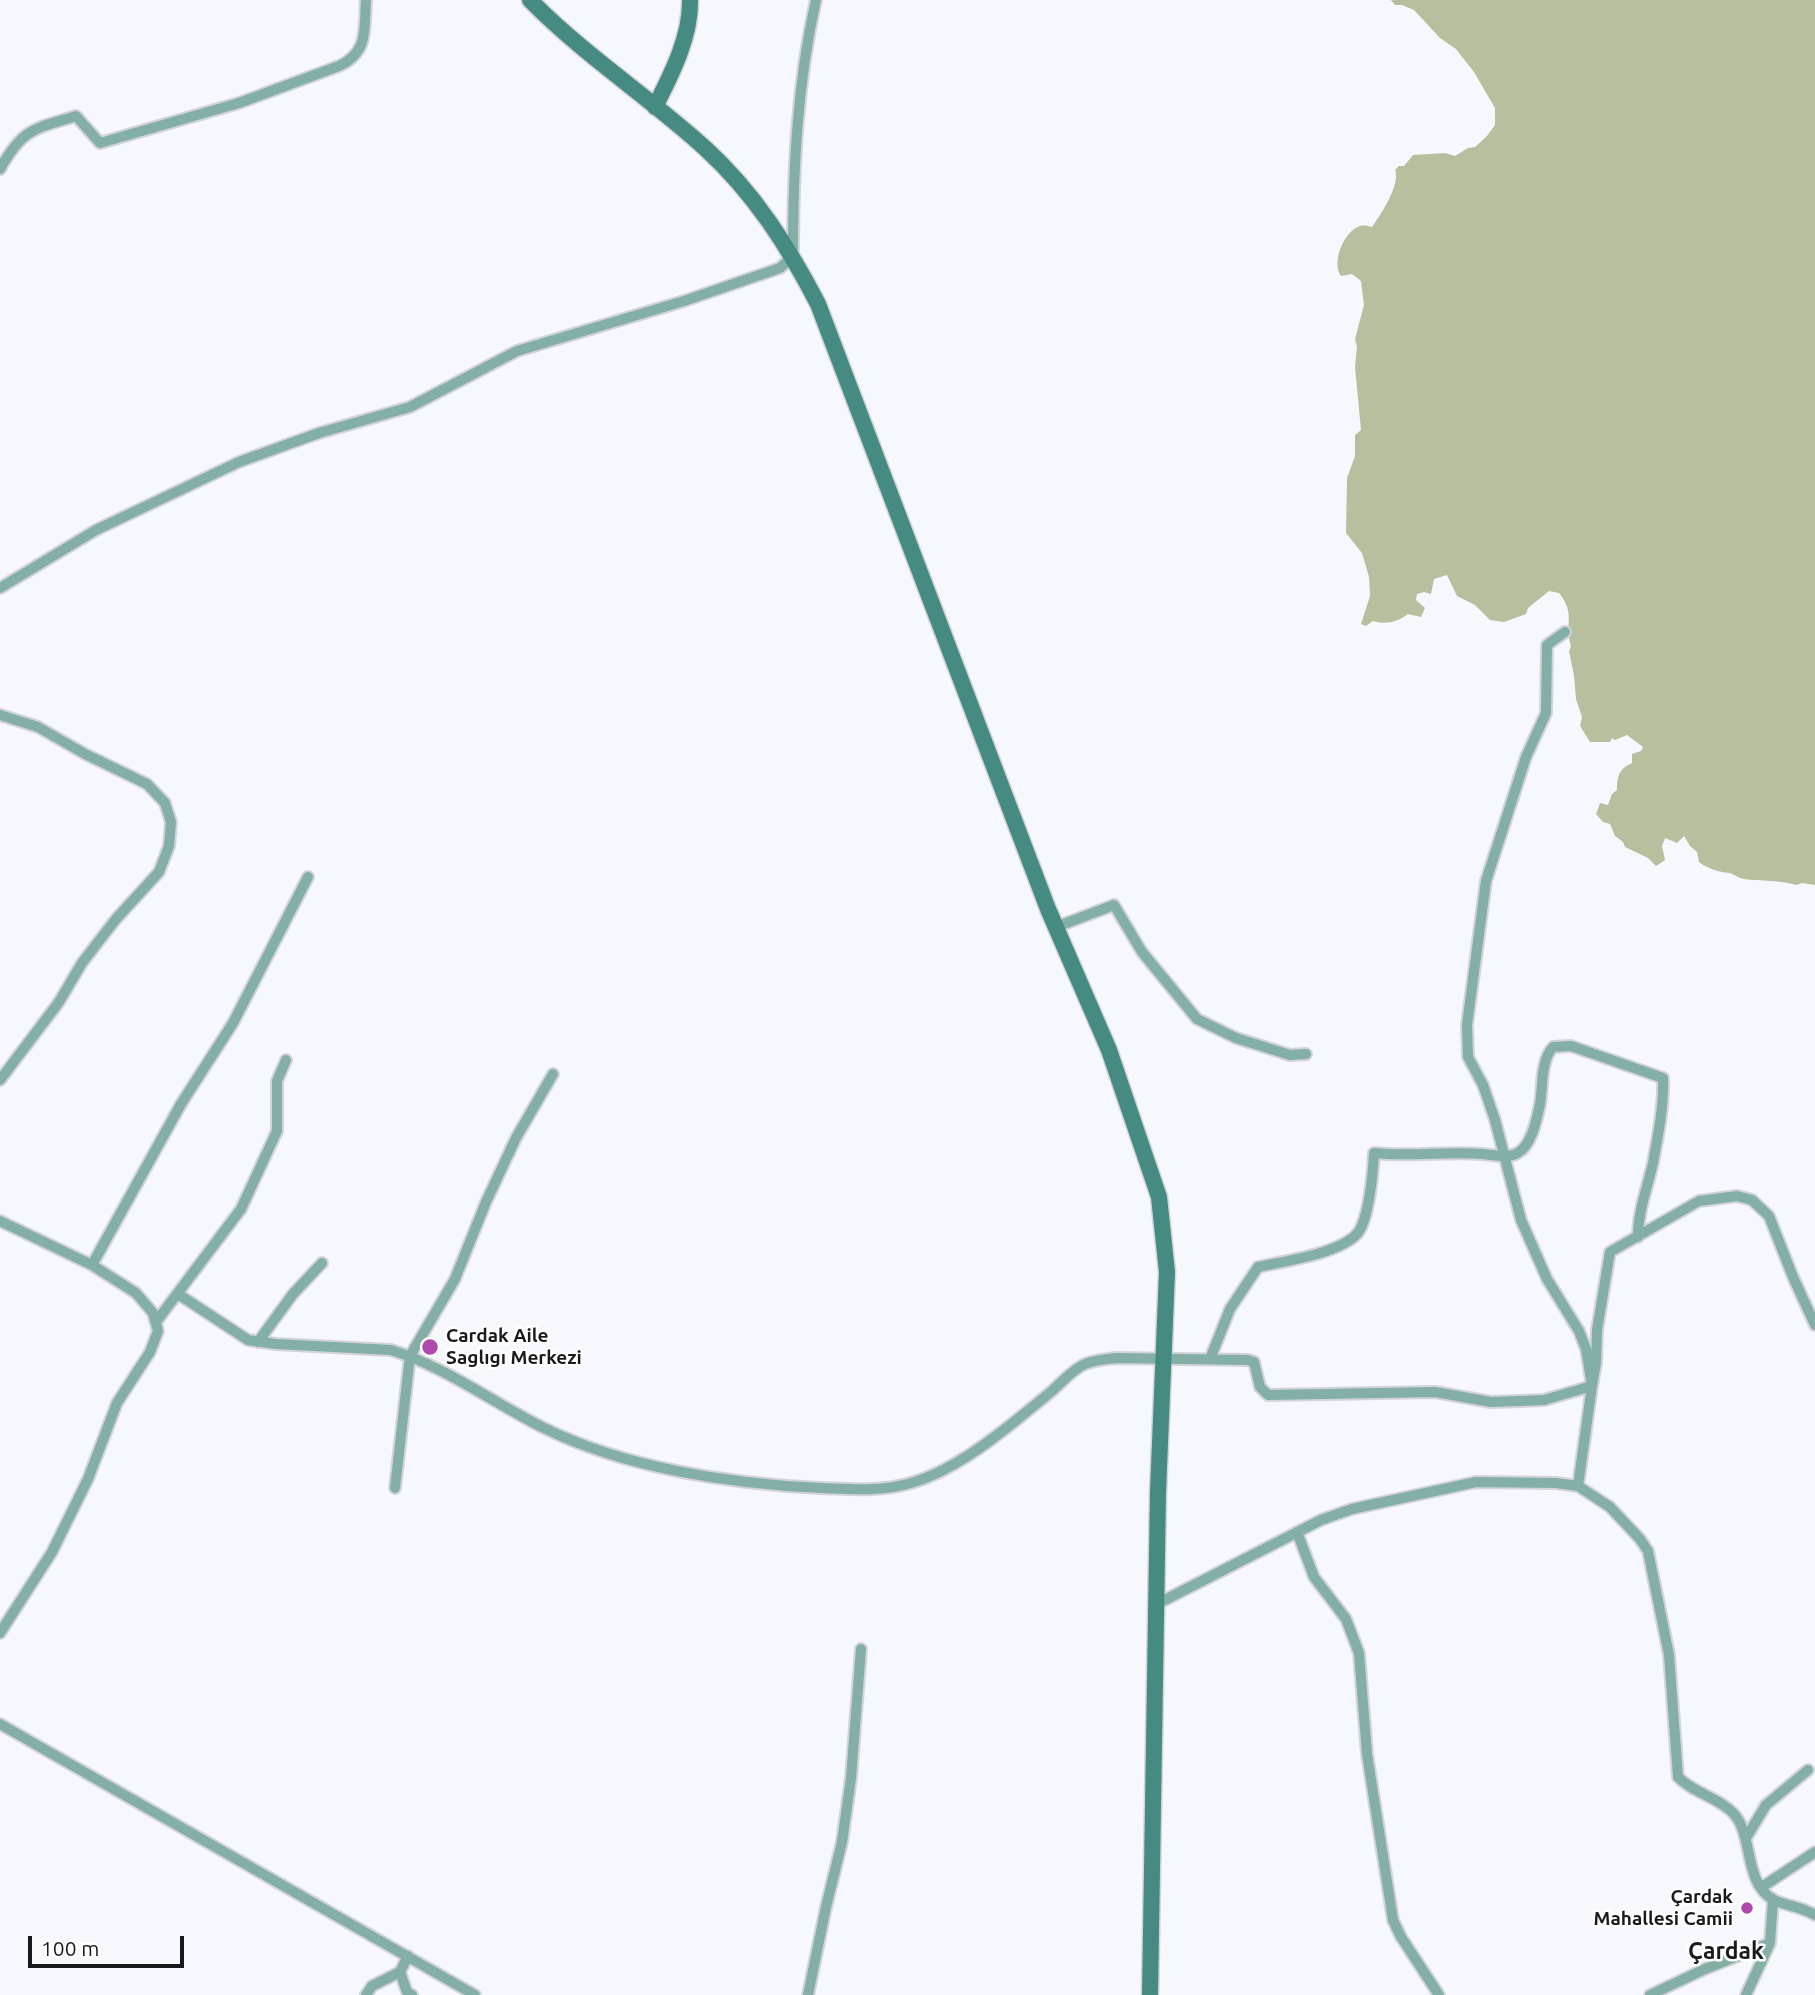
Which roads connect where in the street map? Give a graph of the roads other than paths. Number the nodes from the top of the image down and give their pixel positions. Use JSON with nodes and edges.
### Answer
{"nodes":[{"id":1,"x":366,"y":0,"type":"edge"},
{"id":2,"x":530,"y":0,"type":"edge"},
{"id":3,"x":690,"y":0,"type":"edge"},
{"id":4,"x":816,"y":0,"type":"edge"},
{"id":5,"x":655,"y":107,"type":"junction"},
{"id":6,"x":0,"y":169,"type":"edge"},
{"id":7,"x":793,"y":256,"type":"junction"},
{"id":8,"x":0,"y":588,"type":"edge"},
{"id":9,"x":1565,"y":632,"type":"dead end"},
{"id":10,"x":0,"y":715,"type":"edge"},
{"id":11,"x":308,"y":877,"type":"dead end"},
{"id":12,"x":1056,"y":927,"type":"junction"},
{"id":13,"x":1306,"y":1055,"type":"dead end"},
{"id":14,"x":286,"y":1060,"type":"dead end"},
{"id":15,"x":553,"y":1073,"type":"dead end"},
{"id":16,"x":0,"y":1080,"type":"edge"},
{"id":17,"x":1504,"y":1156,"type":"junction"},
{"id":18,"x":0,"y":1220,"type":"edge"},
{"id":19,"x":1638,"y":1237,"type":"junction"},
{"id":20,"x":322,"y":1263,"type":"dead end"},
{"id":21,"x":92,"y":1265,"type":"junction"},
{"id":22,"x":178,"y":1294,"type":"junction"},
{"id":23,"x":156,"y":1322,"type":"junction"},
{"id":24,"x":1815,"y":1325,"type":"edge"},
{"id":25,"x":258,"y":1342,"type":"junction"},
{"id":26,"x":410,"y":1356,"type":"junction"},
{"id":27,"x":1163,"y":1359,"type":"junction"},
{"id":28,"x":1210,"y":1359,"type":"junction"},
{"id":29,"x":1592,"y":1386,"type":"junction"},
{"id":30,"x":1578,"y":1486,"type":"junction"},
{"id":31,"x":395,"y":1488,"type":"dead end"},
{"id":32,"x":1297,"y":1532,"type":"junction"},
{"id":33,"x":1157,"y":1604,"type":"junction"},
{"id":34,"x":0,"y":1633,"type":"edge"},
{"id":35,"x":861,"y":1649,"type":"dead end"},
{"id":36,"x":0,"y":1724,"type":"edge"},
{"id":37,"x":1808,"y":1770,"type":"dead end"},
{"id":38,"x":1746,"y":1838,"type":"junction"},
{"id":39,"x":1815,"y":1852,"type":"edge"},
{"id":40,"x":1762,"y":1887,"type":"junction"},
{"id":41,"x":1773,"y":1899,"type":"junction"},
{"id":42,"x":1815,"y":1915,"type":"edge"},
{"id":43,"x":1770,"y":1943,"type":"junction"},
{"id":44,"x":408,"y":1956,"type":"junction"},
{"id":45,"x":400,"y":1972,"type":"junction"},
{"id":46,"x":366,"y":1995,"type":"edge"},
{"id":47,"x":412,"y":1995,"type":"edge"},
{"id":48,"x":475,"y":1995,"type":"edge"},
{"id":49,"x":808,"y":1995,"type":"edge"},
{"id":50,"x":1150,"y":1995,"type":"edge"},
{"id":51,"x":1439,"y":1995,"type":"edge"},
{"id":52,"x":1650,"y":1995,"type":"edge"},
{"id":53,"x":1746,"y":1995,"type":"edge"}],
"edges":[{"from":1,"to":6,"type":"street"},
{"from":2,"to":5,"type":"main road"},
{"from":3,"to":5,"type":"main road"},
{"from":4,"to":7,"type":"street"},
{"from":5,"to":7,"type":"main road"},
{"from":7,"to":8,"type":"street"},
{"from":7,"to":12,"type":"main road"},
{"from":9,"to":17,"type":"street"},
{"from":10,"to":16,"type":"street"},
{"from":11,"to":21,"type":"street"},
{"from":12,"to":13,"type":"street"},
{"from":12,"to":27,"type":"main road"},
{"from":14,"to":22,"type":"street"},
{"from":15,"to":26,"type":"street"},
{"from":17,"to":19,"type":"street"},
{"from":17,"to":28,"type":"street"},
{"from":17,"to":29,"type":"street"},
{"from":18,"to":21,"type":"street"},
{"from":19,"to":24,"type":"street"},
{"from":19,"to":29,"type":"street"},
{"from":20,"to":25,"type":"street"},
{"from":21,"to":23,"type":"street"},
{"from":22,"to":23,"type":"street"},
{"from":22,"to":25,"type":"street"},
{"from":23,"to":34,"type":"street"},
{"from":25,"to":26,"type":"street"},
{"from":26,"to":27,"type":"street"},
{"from":26,"to":31,"type":"street"},
{"from":27,"to":28,"type":"street"},
{"from":27,"to":33,"type":"main road"},
{"from":28,"to":29,"type":"street"},
{"from":29,"to":30,"type":"street"},
{"from":30,"to":32,"type":"street"},
{"from":30,"to":38,"type":"street"},
{"from":32,"to":33,"type":"street"},
{"from":32,"to":51,"type":"street"},
{"from":33,"to":50,"type":"main road"},
{"from":35,"to":49,"type":"street"},
{"from":36,"to":44,"type":"street"},
{"from":37,"to":38,"type":"street"},
{"from":38,"to":40,"type":"street"},
{"from":39,"to":40,"type":"street"},
{"from":40,"to":41,"type":"street"},
{"from":41,"to":42,"type":"street"},
{"from":41,"to":43,"type":"street"},
{"from":43,"to":52,"type":"street"},
{"from":43,"to":53,"type":"street"},
{"from":44,"to":45,"type":"street"},
{"from":44,"to":48,"type":"street"},
{"from":45,"to":46,"type":"street"},
{"from":45,"to":47,"type":"street"}]}
